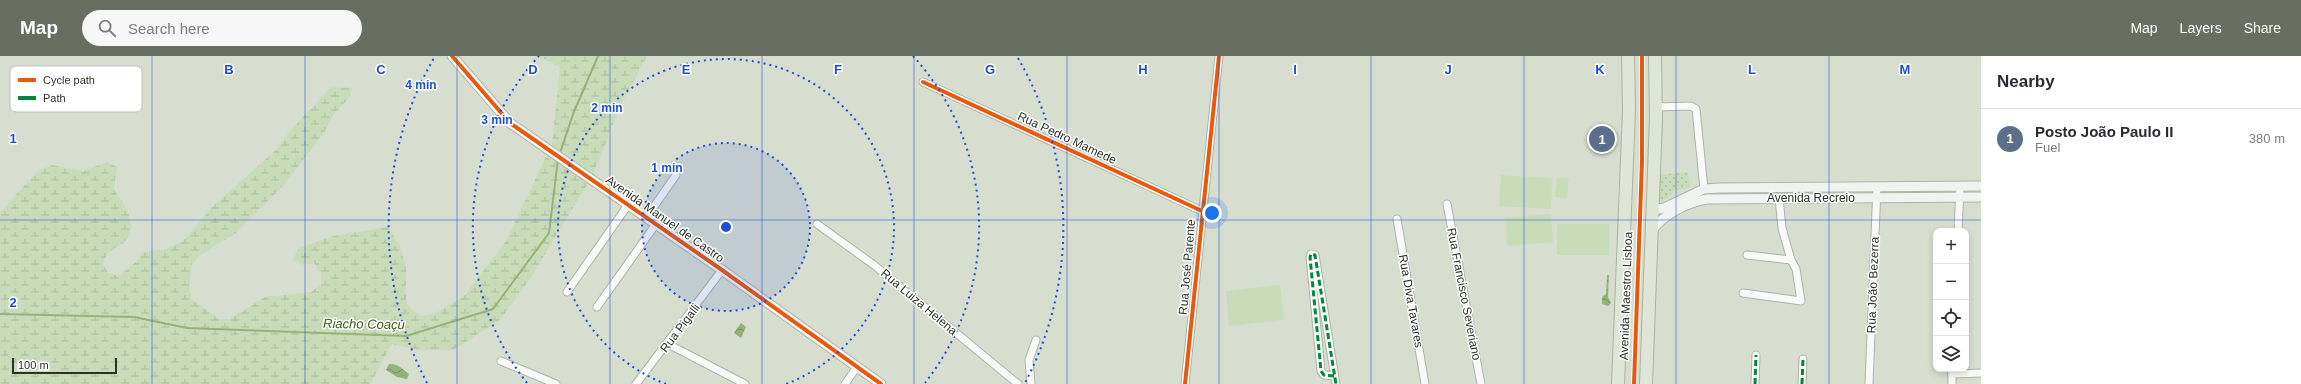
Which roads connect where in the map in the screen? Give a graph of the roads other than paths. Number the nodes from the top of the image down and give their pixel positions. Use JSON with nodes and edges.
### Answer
{"nodes":[{"id":1,"x":452,"y":56,"type":"edge"},
{"id":2,"x":1219,"y":56,"type":"edge"},
{"id":3,"x":1628,"y":56,"type":"edge"},
{"id":4,"x":1655,"y":56,"type":"edge"},
{"id":5,"x":923,"y":82,"type":"dead end"},
{"id":6,"x":1656,"y":108,"type":"junction"},
{"id":7,"x":676,"y":175,"type":"dead end"},
{"id":8,"x":1877,"y":186,"type":"junction"},
{"id":9,"x":1960,"y":186,"type":"junction"},
{"id":10,"x":1981,"y":186,"type":"edge"},
{"id":11,"x":1779,"y":188,"type":"junction"},
{"id":12,"x":1704,"y":189,"type":"junction"},
{"id":13,"x":1960,"y":197,"type":"junction"},
{"id":14,"x":1981,"y":197,"type":"edge"},
{"id":15,"x":1779,"y":198,"type":"junction"},
{"id":16,"x":1877,"y":198,"type":"junction"},
{"id":17,"x":1447,"y":204,"type":"dead end"},
{"id":18,"x":628,"y":205,"type":"junction"},
{"id":19,"x":1653,"y":210,"type":"junction"},
{"id":20,"x":1202,"y":211,"type":"junction"},
{"id":21,"x":646,"y":218,"type":"junction"},
{"id":22,"x":1397,"y":219,"type":"dead end"},
{"id":23,"x":656,"y":224,"type":"junction"},
{"id":24,"x":817,"y":224,"type":"dead end"},
{"id":25,"x":1958,"y":228,"type":"edge"},
{"id":26,"x":1652,"y":231,"type":"junction"},
{"id":27,"x":1747,"y":255,"type":"dead end"},
{"id":28,"x":1791,"y":260,"type":"junction"},
{"id":29,"x":722,"y":270,"type":"junction"},
{"id":30,"x":567,"y":292,"type":"dead end"},
{"id":31,"x":1743,"y":294,"type":"dead end"},
{"id":32,"x":597,"y":307,"type":"dead end"},
{"id":33,"x":1036,"y":340,"type":"dead end"},
{"id":34,"x":668,"y":344,"type":"junction"},
{"id":35,"x":1756,"y":355,"type":"dead end"},
{"id":36,"x":1803,"y":359,"type":"dead end"},
{"id":37,"x":501,"y":362,"type":"dead end"},
{"id":38,"x":857,"y":367,"type":"junction"},
{"id":39,"x":1952,"y":372,"type":"edge"},
{"id":40,"x":1966,"y":372,"type":"edge"},
{"id":41,"x":1981,"y":373,"type":"edge"},
{"id":42,"x":1334,"y":376,"type":"junction"},
{"id":43,"x":556,"y":384,"type":"edge"},
{"id":44,"x":636,"y":384,"type":"edge"},
{"id":45,"x":745,"y":384,"type":"edge"},
{"id":46,"x":845,"y":384,"type":"edge"},
{"id":47,"x":881,"y":384,"type":"edge"},
{"id":48,"x":1018,"y":384,"type":"edge"},
{"id":49,"x":1032,"y":384,"type":"edge"},
{"id":50,"x":1185,"y":384,"type":"edge"},
{"id":51,"x":1336,"y":384,"type":"edge"},
{"id":52,"x":1425,"y":384,"type":"edge"},
{"id":53,"x":1482,"y":384,"type":"edge"},
{"id":54,"x":1618,"y":384,"type":"edge"},
{"id":55,"x":1646,"y":384,"type":"edge"},
{"id":56,"x":1755,"y":384,"type":"edge"},
{"id":57,"x":1802,"y":384,"type":"edge"},
{"id":58,"x":1869,"y":384,"type":"edge"},
{"id":59,"x":1952,"y":384,"type":"edge"}],
"edges":[{"from":1,"to":18,"type":"main road","name":"Avenida Manuel de Castro"},
{"from":2,"to":20,"type":"street","name":"Rua José Parente"},
{"from":3,"to":54,"type":"highway","name":"Avenida Maestro Lisboa"},
{"from":4,"to":6,"type":"highway","name":"Avenida Maestro Lisboa"},
{"from":5,"to":20,"type":"street","name":"Rua Pedro Mamede"},
{"from":6,"to":12,"type":"street"},
{"from":6,"to":19,"type":"highway","name":"Avenida Maestro Lisboa"},
{"from":7,"to":21,"type":"street"},
{"from":8,"to":9,"type":"main road","name":"Avenida Recreio"},
{"from":8,"to":11,"type":"main road","name":"Avenida Recreio"},
{"from":8,"to":16,"type":"street","name":"Rua João Bezerra"},
{"from":9,"to":10,"type":"main road","name":"Avenida Recreio"},
{"from":9,"to":13,"type":"street"},
{"from":11,"to":12,"type":"main road","name":"Avenida Recreio"},
{"from":11,"to":15,"type":"main road"},
{"from":12,"to":19,"type":"main road","name":"Avenida Recreio"},
{"from":13,"to":14,"type":"main road","name":"Avenida Recreio"},
{"from":13,"to":16,"type":"main road","name":"Avenida Recreio"},
{"from":13,"to":25,"type":"street"},
{"from":15,"to":16,"type":"main road","name":"Avenida Recreio"},
{"from":15,"to":26,"type":"main road","name":"Avenida Recreio"},
{"from":15,"to":28,"type":"street"},
{"from":16,"to":58,"type":"street","name":"Rua João Bezerra"},
{"from":17,"to":53,"type":"street","name":"Rua Francisco Severiano"},
{"from":18,"to":21,"type":"main road","name":"Avenida Manuel de Castro"},
{"from":18,"to":30,"type":"street"},
{"from":19,"to":26,"type":"highway","name":"Avenida Maestro Lisboa"},
{"from":20,"to":50,"type":"street","name":"Rua José Parente"},
{"from":21,"to":23,"type":"main road","name":"Avenida Manuel de Castro"},
{"from":22,"to":52,"type":"street","name":"Rua Diva Tavares"},
{"from":23,"to":29,"type":"main road","name":"Avenida Manuel de Castro"},
{"from":23,"to":32,"type":"street"},
{"from":24,"to":48,"type":"street","name":"Rua Luiza Helena"},
{"from":26,"to":55,"type":"highway","name":"Avenida Maestro Lisboa"},
{"from":27,"to":28,"type":"street"},
{"from":28,"to":31,"type":"street"},
{"from":29,"to":34,"type":"street","name":"Rua Pigalli"},
{"from":29,"to":38,"type":"main road","name":"Avenida Manuel de Castro"},
{"from":33,"to":49,"type":"street"},
{"from":34,"to":44,"type":"street","name":"Rua Pigalli"},
{"from":34,"to":45,"type":"street"},
{"from":35,"to":56,"type":"street"},
{"from":36,"to":57,"type":"street"},
{"from":37,"to":43,"type":"street"},
{"from":38,"to":46,"type":"street"},
{"from":38,"to":47,"type":"main road","name":"Avenida Manuel de Castro"},
{"from":39,"to":59,"type":"street"},
{"from":40,"to":41,"type":"street"},
{"from":42,"to":42,"type":"street"},
{"from":42,"to":51,"type":"street"}]}
